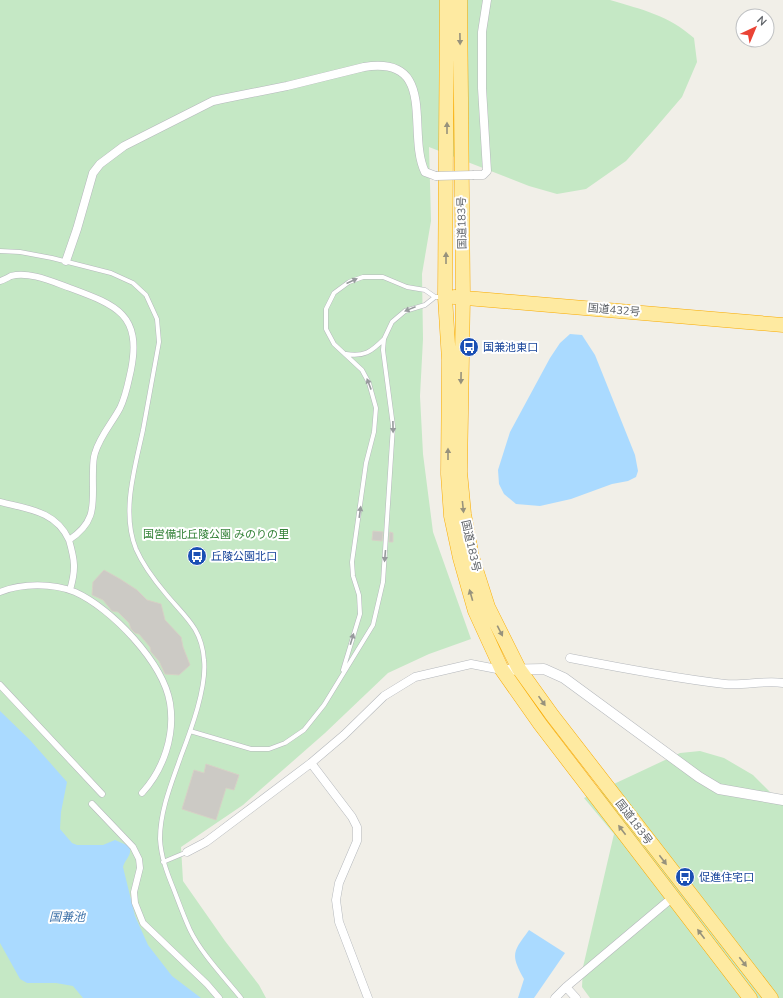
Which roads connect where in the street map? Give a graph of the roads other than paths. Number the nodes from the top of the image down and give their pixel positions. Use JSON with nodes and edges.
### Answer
{"nodes":[{"id":1,"x":447,"y":0,"type":"edge"},
{"id":2,"x":460,"y":0,"type":"edge"},
{"id":3,"x":487,"y":0,"type":"edge"},
{"id":4,"x":0,"y":251,"type":"edge"},
{"id":5,"x":66,"y":261,"type":"junction"},
{"id":6,"x":0,"y":281,"type":"edge"},
{"id":7,"x":440,"y":297,"type":"junction"},
{"id":8,"x":463,"y":297,"type":"junction"},
{"id":9,"x":783,"y":325,"type":"edge"},
{"id":10,"x":384,"y":339,"type":"junction"},
{"id":11,"x":346,"y":354,"type":"junction"},
{"id":12,"x":0,"y":502,"type":"edge"},
{"id":13,"x":69,"y":540,"type":"junction"},
{"id":14,"x":70,"y":590,"type":"junction"},
{"id":15,"x":0,"y":592,"type":"edge"},
{"id":16,"x":570,"y":658,"type":"dead end"},
{"id":17,"x":520,"y":669,"type":"junction"},
{"id":18,"x":502,"y":670,"type":"junction"},
{"id":19,"x":341,"y":676,"type":"junction"},
{"id":20,"x":783,"y":682,"type":"edge"},
{"id":21,"x":0,"y":685,"type":"edge"},
{"id":22,"x":190,"y":731,"type":"junction"},
{"id":23,"x":311,"y":763,"type":"junction"},
{"id":24,"x":142,"y":793,"type":"dead end"},
{"id":25,"x":102,"y":794,"type":"dead end"},
{"id":26,"x":783,"y":800,"type":"edge"},
{"id":27,"x":92,"y":804,"type":"dead end"},
{"id":28,"x":187,"y":852,"type":"joint"},
{"id":29,"x":163,"y":862,"type":"junction"},
{"id":30,"x":673,"y":897,"type":"junction"},
{"id":31,"x":566,"y":987,"type":"junction"},
{"id":32,"x":219,"y":998,"type":"edge"},
{"id":33,"x":241,"y":998,"type":"edge"},
{"id":34,"x":368,"y":998,"type":"edge"},
{"id":35,"x":555,"y":998,"type":"edge"},
{"id":36,"x":576,"y":998,"type":"edge"},
{"id":37,"x":750,"y":998,"type":"edge"},
{"id":38,"x":771,"y":998,"type":"edge"}],
"edges":[{"from":7,"to":1,"type":"highway","name":"国道183号","one_way":true},
{"from":2,"to":8,"type":"highway","name":"国道183号","one_way":true},
{"from":3,"to":5,"type":"street","bridge":true},
{"from":4,"to":5,"type":"lane"},
{"from":5,"to":22,"type":"lane"},
{"from":6,"to":13,"type":"street"},
{"from":7,"to":8,"type":"highway","name":"国道432号"},
{"from":7,"to":10,"type":"lane","one_way":true},
{"from":11,"to":7,"type":"lane","one_way":true},
{"from":18,"to":7,"type":"highway","name":"国道183号","one_way":true},
{"from":8,"to":9,"type":"highway","name":"国道432号"},
{"from":8,"to":17,"type":"highway","name":"国道183号","one_way":true},
{"from":10,"to":11,"type":"lane"},
{"from":10,"to":19,"type":"lane","one_way":true},
{"from":19,"to":11,"type":"lane","one_way":true},
{"from":12,"to":13,"type":"street"},
{"from":13,"to":14,"type":"street"},
{"from":14,"to":15,"type":"street"},
{"from":14,"to":24,"type":"street"},
{"from":16,"to":20,"type":"street"},
{"from":17,"to":18,"type":"street"},
{"from":17,"to":26,"type":"street"},
{"from":17,"to":38,"type":"highway","name":"国道183号","one_way":true},
{"from":18,"to":23,"type":"street"},
{"from":30,"to":18,"type":"highway","name":"国道183号","one_way":true},
{"from":19,"to":22,"type":"lane"},
{"from":21,"to":25,"type":"street"},
{"from":22,"to":29,"type":"lane"},
{"from":23,"to":28,"type":"street"},
{"from":23,"to":34,"type":"street"},
{"from":27,"to":32,"type":"street"},
{"from":28,"to":29,"type":"lane"},
{"from":29,"to":33,"type":"lane"},
{"from":30,"to":31,"type":"street"},
{"from":37,"to":30,"type":"highway","name":"国道183号","one_way":true},
{"from":31,"to":35,"type":"street"},
{"from":31,"to":36,"type":"street"}]}
